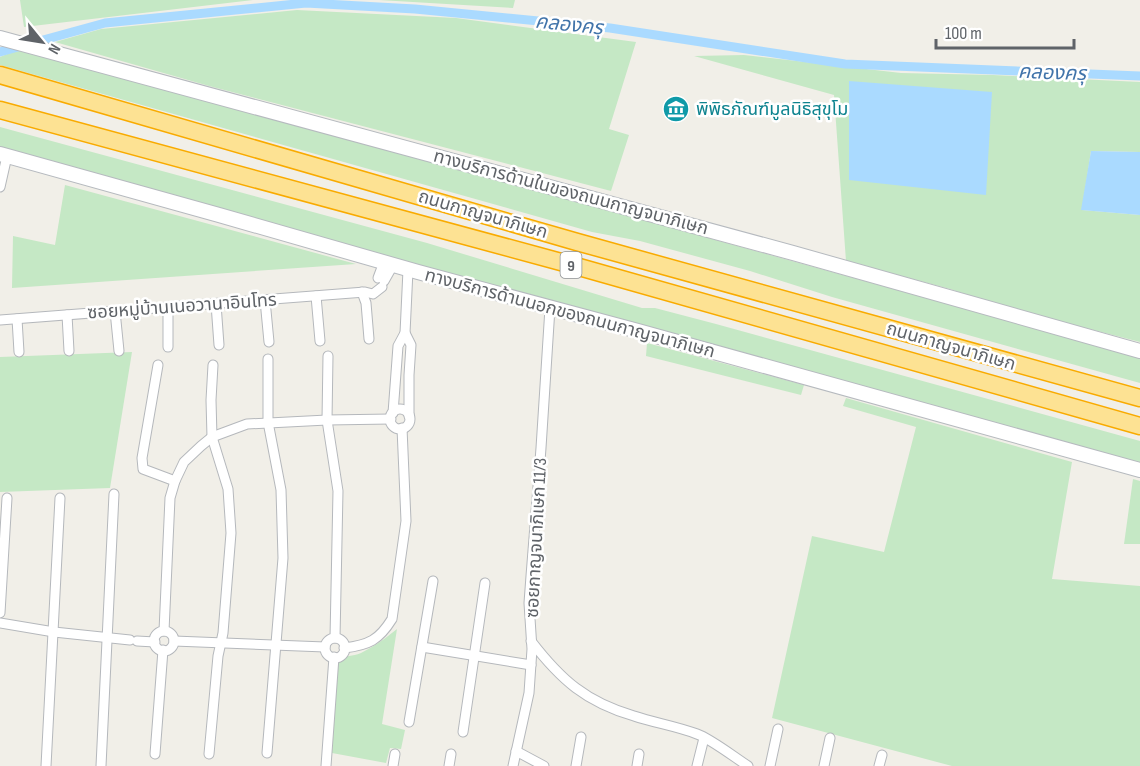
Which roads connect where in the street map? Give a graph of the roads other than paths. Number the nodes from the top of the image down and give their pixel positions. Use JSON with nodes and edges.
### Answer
{"nodes":[{"id":1,"x":0,"y":38,"type":"edge"},
{"id":2,"x":0,"y":75,"type":"edge"},
{"id":3,"x":0,"y":110,"type":"edge"},
{"id":4,"x":3,"y":155,"type":"edge"},
{"id":5,"x":0,"y":187,"type":"edge"},
{"id":6,"x":388,"y":263,"type":"junction"},
{"id":7,"x":408,"y":270,"type":"junction"},
{"id":8,"x":363,"y":292,"type":"junction"},
{"id":9,"x":316,"y":296,"type":"junction"},
{"id":10,"x":265,"y":300,"type":"junction"},
{"id":11,"x":216,"y":304,"type":"junction"},
{"id":12,"x":168,"y":307,"type":"junction"},
{"id":13,"x":550,"y":308,"type":"junction"},
{"id":14,"x":115,"y":311,"type":"junction"},
{"id":15,"x":66,"y":315,"type":"junction"},
{"id":16,"x":17,"y":319,"type":"junction"},
{"id":17,"x":0,"y":320,"type":"edge"},
{"id":18,"x":405,"y":333,"type":"junction"},
{"id":19,"x":369,"y":339,"type":"dead end"},
{"id":20,"x":320,"y":341,"type":"dead end"},
{"id":21,"x":268,"y":342,"type":"dead end"},
{"id":22,"x":219,"y":345,"type":"dead end"},
{"id":23,"x":168,"y":347,"type":"dead end"},
{"id":24,"x":69,"y":351,"type":"dead end"},
{"id":25,"x":119,"y":351,"type":"dead end"},
{"id":26,"x":1140,"y":351,"type":"edge"},
{"id":27,"x":19,"y":352,"type":"dead end"},
{"id":28,"x":328,"y":357,"type":"dead end"},
{"id":29,"x":268,"y":359,"type":"dead end"},
{"id":30,"x":158,"y":365,"type":"dead end"},
{"id":31,"x":213,"y":365,"type":"dead end"},
{"id":32,"x":1140,"y":398,"type":"edge"},
{"id":33,"x":392,"y":416,"type":"junction"},
{"id":34,"x":409,"y":416,"type":"junction"},
{"id":35,"x":327,"y":420,"type":"junction"},
{"id":36,"x":268,"y":422,"type":"junction"},
{"id":37,"x":1140,"y":426,"type":"edge"},
{"id":38,"x":402,"y":428,"type":"junction"},
{"id":39,"x":212,"y":438,"type":"junction"},
{"id":40,"x":1140,"y":470,"type":"edge"},
{"id":41,"x":175,"y":481,"type":"junction"},
{"id":42,"x":114,"y":494,"type":"dead end"},
{"id":43,"x":7,"y":498,"type":"dead end"},
{"id":44,"x":60,"y":498,"type":"dead end"},
{"id":45,"x":433,"y":581,"type":"dead end"},
{"id":46,"x":485,"y":583,"type":"dead end"},
{"id":47,"x":0,"y":613,"type":"edge"},
{"id":48,"x":0,"y":622,"type":"edge"},
{"id":49,"x":164,"y":631,"type":"junction"},
{"id":50,"x":54,"y":632,"type":"junction"},
{"id":51,"x":108,"y":637,"type":"junction"},
{"id":52,"x":335,"y":638,"type":"junction"},
{"id":53,"x":174,"y":641,"type":"junction"},
{"id":54,"x":531,"y":641,"type":"junction"},
{"id":55,"x":155,"y":642,"type":"junction"},
{"id":56,"x":221,"y":643,"type":"junction"},
{"id":57,"x":276,"y":645,"type":"junction"},
{"id":58,"x":325,"y":647,"type":"junction"},
{"id":59,"x":422,"y":647,"type":"junction"},
{"id":60,"x":344,"y":648,"type":"junction"},
{"id":61,"x":163,"y":650,"type":"junction"},
{"id":62,"x":475,"y":655,"type":"junction"},
{"id":63,"x":334,"y":657,"type":"junction"},
{"id":64,"x":531,"y":665,"type":"junction"},
{"id":65,"x":409,"y":722,"type":"dead end"},
{"id":66,"x":778,"y":729,"type":"dead end"},
{"id":67,"x":463,"y":732,"type":"dead end"},
{"id":68,"x":581,"y":737,"type":"dead end"},
{"id":69,"x":704,"y":738,"type":"junction"},
{"id":70,"x":830,"y":738,"type":"dead end"},
{"id":71,"x":516,"y":751,"type":"junction"},
{"id":72,"x":267,"y":753,"type":"dead end"},
{"id":73,"x":395,"y":753,"type":"dead end"},
{"id":74,"x":155,"y":754,"type":"dead end"},
{"id":75,"x":209,"y":754,"type":"dead end"},
{"id":76,"x":451,"y":754,"type":"dead end"},
{"id":77,"x":639,"y":754,"type":"dead end"},
{"id":78,"x":882,"y":754,"type":"dead end"},
{"id":79,"x":46,"y":766,"type":"edge"},
{"id":80,"x":101,"y":766,"type":"edge"},
{"id":81,"x":326,"y":766,"type":"edge"},
{"id":82,"x":393,"y":766,"type":"edge"},
{"id":83,"x":449,"y":766,"type":"edge"},
{"id":84,"x":513,"y":766,"type":"edge"},
{"id":85,"x":544,"y":766,"type":"edge"},
{"id":86,"x":576,"y":766,"type":"edge"},
{"id":87,"x":637,"y":766,"type":"edge"},
{"id":88,"x":696,"y":766,"type":"edge"},
{"id":89,"x":748,"y":766,"type":"edge"},
{"id":90,"x":770,"y":766,"type":"edge"},
{"id":91,"x":824,"y":766,"type":"edge"},
{"id":92,"x":879,"y":766,"type":"edge"}],
"edges":[{"from":1,"to":26,"type":"main road","name":"ทางบริการด้านในของถนนกาญจนาภิเษก"},
{"from":2,"to":32,"type":"highway","name":"ถนนกาญจนาภิเษก","number":"9"},
{"from":3,"to":37,"type":"highway","name":"ถนนกาญจนาภิเษก","number":"9"},
{"from":4,"to":5,"type":"street"},
{"from":4,"to":6,"type":"main road","name":"ทางบริการด้านนอกของถนนกาญจนาภิเษก"},
{"from":6,"to":7,"type":"main road","name":"ทางบริการด้านนอกของถนนกาญจนาภิเษก"},
{"from":6,"to":8,"type":"street","name":"ซอยหมู่บ้านเนอวานาอินโทร"},
{"from":7,"to":13,"type":"main road","name":"ทางบริการด้านนอกของถนนกาญจนาภิเษก"},
{"from":7,"to":18,"type":"street"},
{"from":8,"to":9,"type":"street","name":"ซอยหมู่บ้านเนอวานาอินโทร"},
{"from":8,"to":19,"type":"street"},
{"from":9,"to":10,"type":"street","name":"ซอยหมู่บ้านเนอวานาอินโทร"},
{"from":9,"to":20,"type":"street"},
{"from":10,"to":11,"type":"street","name":"ซอยหมู่บ้านเนอวานาอินโทร"},
{"from":10,"to":21,"type":"street"},
{"from":11,"to":12,"type":"street","name":"ซอยหมู่บ้านเนอวานาอินโทร"},
{"from":11,"to":22,"type":"street"},
{"from":12,"to":14,"type":"street","name":"ซอยหมู่บ้านเนอวานาอินโทร"},
{"from":12,"to":23,"type":"street"},
{"from":13,"to":40,"type":"main road","name":"ทางบริการด้านนอกของถนนกาญจนาภิเษก"},
{"from":13,"to":54,"type":"street","name":"ซอยกาญจนาภิเษก 11/3"},
{"from":14,"to":15,"type":"street","name":"ซอยหมู่บ้านเนอวานาอินโทร"},
{"from":14,"to":25,"type":"street"},
{"from":15,"to":16,"type":"street","name":"ซอยหมู่บ้านเนอวานาอินโทร"},
{"from":15,"to":24,"type":"street"},
{"from":16,"to":17,"type":"street","name":"ซอยหมู่บ้านเนอวานาอินโทร"},
{"from":16,"to":27,"type":"street"},
{"from":18,"to":33,"type":"street"},
{"from":18,"to":34,"type":"street"},
{"from":28,"to":35,"type":"street"},
{"from":29,"to":36,"type":"street"},
{"from":30,"to":41,"type":"street"},
{"from":31,"to":39,"type":"street"},
{"from":33,"to":34,"type":"street"},
{"from":33,"to":35,"type":"street"},
{"from":33,"to":38,"type":"street"},
{"from":34,"to":38,"type":"street"},
{"from":35,"to":36,"type":"street"},
{"from":35,"to":52,"type":"street"},
{"from":36,"to":39,"type":"street"},
{"from":36,"to":57,"type":"street"},
{"from":38,"to":60,"type":"street"},
{"from":39,"to":41,"type":"street"},
{"from":39,"to":56,"type":"street"},
{"from":41,"to":49,"type":"street"},
{"from":42,"to":51,"type":"street"},
{"from":43,"to":47,"type":"street"},
{"from":44,"to":50,"type":"street"},
{"from":45,"to":59,"type":"street"},
{"from":46,"to":62,"type":"street"},
{"from":48,"to":50,"type":"street"},
{"from":49,"to":53,"type":"street"},
{"from":49,"to":55,"type":"street"},
{"from":50,"to":51,"type":"street"},
{"from":50,"to":79,"type":"street"},
{"from":51,"to":55,"type":"street"},
{"from":51,"to":80,"type":"street"},
{"from":52,"to":58,"type":"street"},
{"from":52,"to":60,"type":"street"},
{"from":53,"to":56,"type":"street"},
{"from":53,"to":61,"type":"street"},
{"from":54,"to":64,"type":"street","name":"ซอยกาญจนาภิเษก 11/3"},
{"from":54,"to":69,"type":"street"},
{"from":55,"to":61,"type":"street"},
{"from":56,"to":57,"type":"street"},
{"from":56,"to":75,"type":"street"},
{"from":57,"to":58,"type":"street"},
{"from":57,"to":72,"type":"street"},
{"from":58,"to":63,"type":"street"},
{"from":59,"to":62,"type":"street"},
{"from":59,"to":65,"type":"street"},
{"from":60,"to":63,"type":"street"},
{"from":61,"to":74,"type":"street"},
{"from":62,"to":64,"type":"street"},
{"from":62,"to":67,"type":"street"},
{"from":63,"to":81,"type":"street"},
{"from":64,"to":71,"type":"street","name":"ซอยกาญจนาภิเษก 11/3"},
{"from":66,"to":90,"type":"street"},
{"from":68,"to":86,"type":"street"},
{"from":69,"to":88,"type":"street"},
{"from":69,"to":89,"type":"street"},
{"from":70,"to":91,"type":"street"},
{"from":71,"to":84,"type":"street","name":"ซอยกาญจนาภิเษก 11/3"},
{"from":71,"to":85,"type":"street"},
{"from":73,"to":82,"type":"street"},
{"from":76,"to":83,"type":"street"},
{"from":77,"to":87,"type":"street"},
{"from":78,"to":92,"type":"street"}]}
